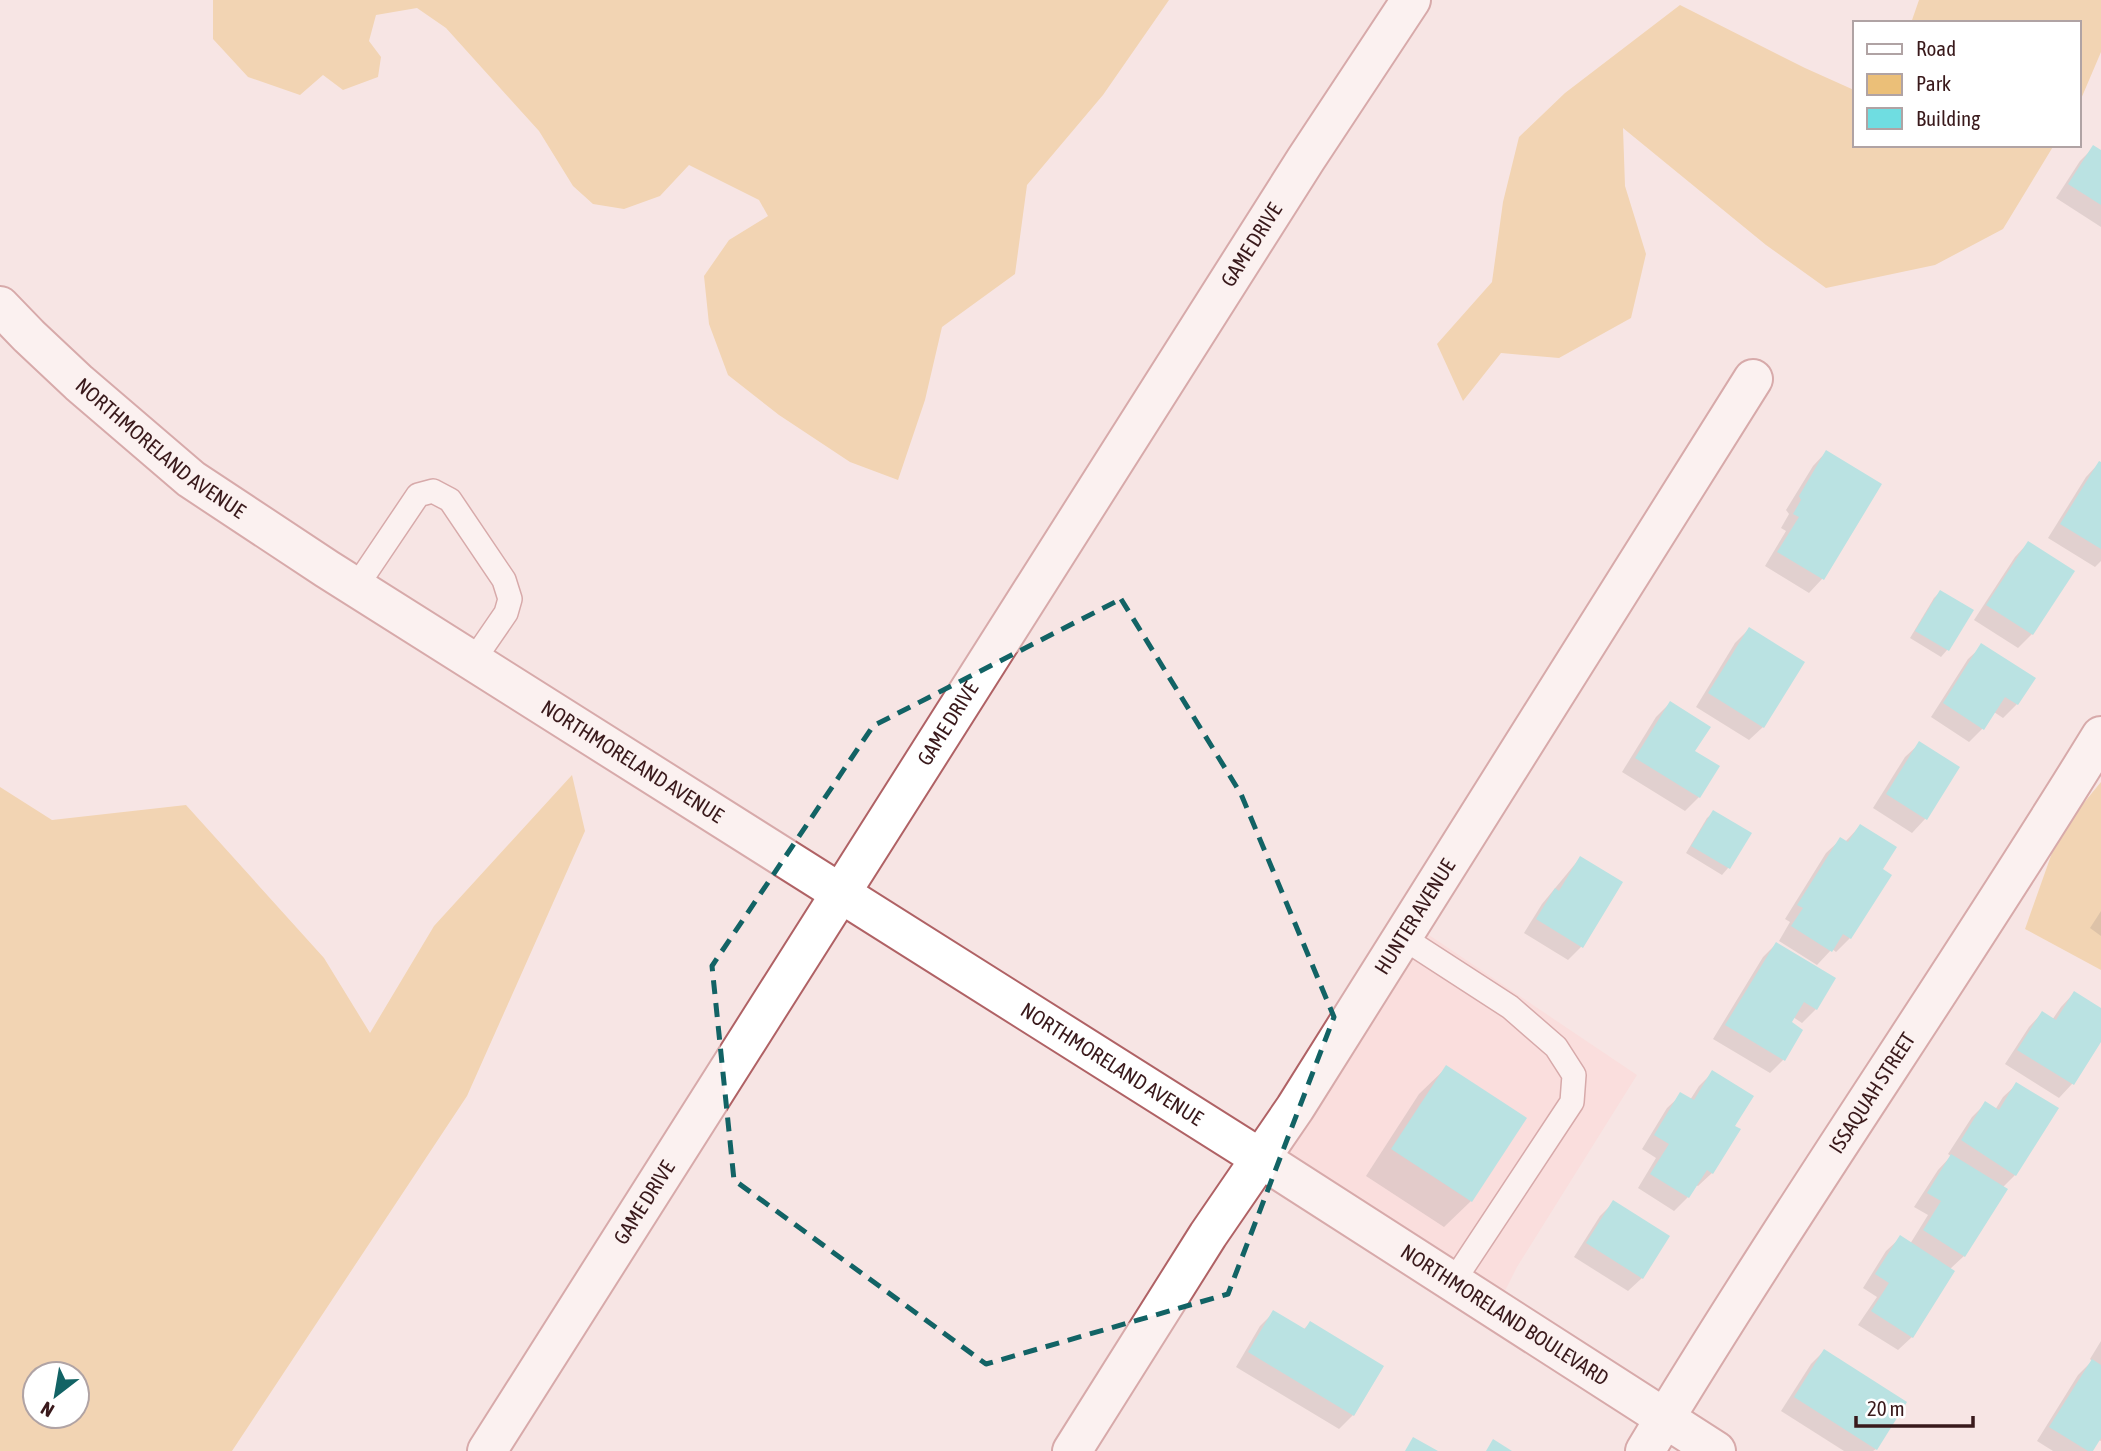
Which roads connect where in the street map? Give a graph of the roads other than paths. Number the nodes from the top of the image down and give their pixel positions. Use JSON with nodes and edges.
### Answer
{"nodes":[{"id":1,"x":1411,"y":0,"type":"edge"},
{"id":2,"x":0,"y":306,"type":"edge"},
{"id":3,"x":1753,"y":379,"type":"dead end"},
{"id":4,"x":356,"y":587,"type":"junction"},
{"id":5,"x":473,"y":661,"type":"junction"},
{"id":6,"x":2101,"y":736,"type":"edge"},
{"id":7,"x":842,"y":894,"type":"junction"},
{"id":8,"x":1402,"y":937,"type":"junction"},
{"id":9,"x":1261,"y":1158,"type":"junction"},
{"id":10,"x":1294,"y":1180,"type":"joint"},
{"id":11,"x":1453,"y":1282,"type":"junction"},
{"id":12,"x":1665,"y":1418,"type":"junction"},
{"id":13,"x":487,"y":1451,"type":"edge"},
{"id":14,"x":1072,"y":1451,"type":"edge"},
{"id":15,"x":1645,"y":1451,"type":"edge"},
{"id":16,"x":1716,"y":1451,"type":"edge"}],
"edges":[{"from":1,"to":7,"type":"street","name":"GAME DRIVE"},
{"from":2,"to":4,"type":"street","name":"NORTHMORELAND AVENUE"},
{"from":3,"to":8,"type":"street","name":"HUNTER AVENUE"},
{"from":4,"to":5,"type":"street","name":"NORTHMORELAND AVENUE"},
{"from":4,"to":5,"type":"lane"},
{"from":5,"to":7,"type":"street","name":"NORTHMORELAND AVENUE"},
{"from":6,"to":12,"type":"street","name":"ISSAQUAH STREET"},
{"from":7,"to":9,"type":"street","name":"NORTHMORELAND AVENUE"},
{"from":7,"to":13,"type":"street","name":"GAME DRIVE"},
{"from":8,"to":9,"type":"street","name":"HUNTER AVENUE"},
{"from":8,"to":11,"type":"lane"},
{"from":9,"to":10,"type":"street","name":"NORTHMORELAND AVENUE"},
{"from":9,"to":14,"type":"street","name":"HUNTER AVENUE"},
{"from":10,"to":11,"type":"street","name":"NORTHMORELAND BOULEVARD"},
{"from":11,"to":12,"type":"street","name":"NORTHMORELAND BOULEVARD"},
{"from":12,"to":15,"type":"street","name":"ISSAQUAH STREET"},
{"from":12,"to":16,"type":"street","name":"NORTHMORELAND BOULEVARD"}]}
